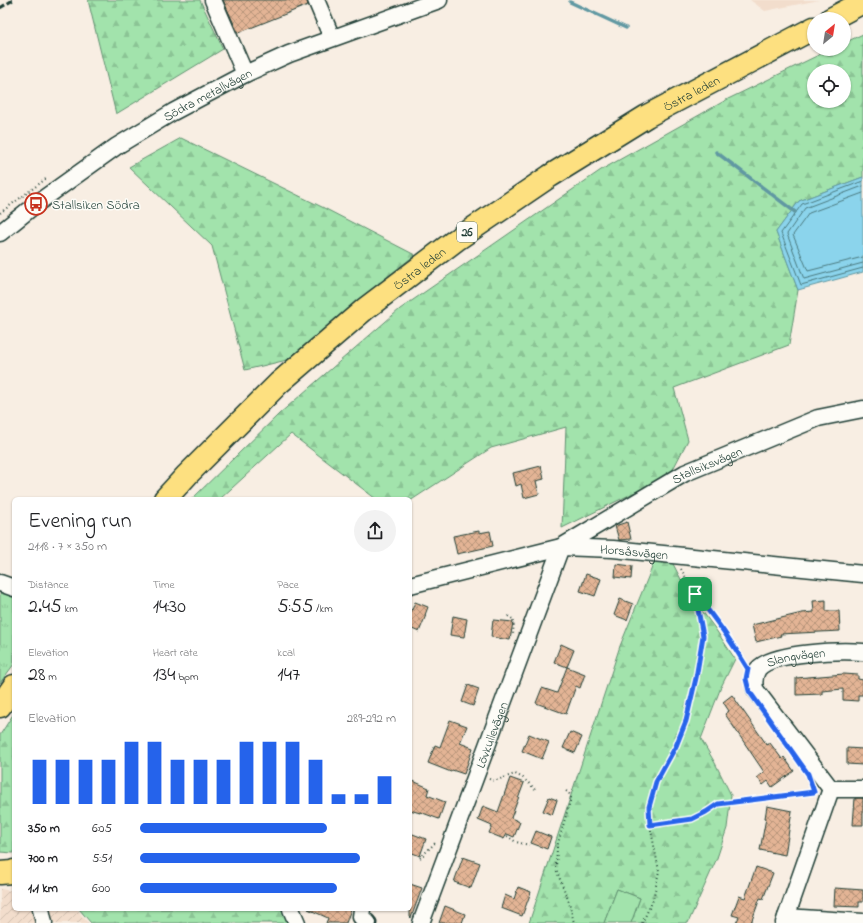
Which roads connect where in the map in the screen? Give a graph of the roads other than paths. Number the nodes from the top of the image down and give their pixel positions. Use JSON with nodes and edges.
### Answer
{"nodes":[{"id":1,"x":213,"y":0,"type":"edge"},
{"id":2,"x":316,"y":0,"type":"edge"},
{"id":3,"x":439,"y":0,"type":"edge"},
{"id":4,"x":863,"y":2,"type":"edge"},
{"id":5,"x":844,"y":12,"type":"edge"},
{"id":6,"x":807,"y":32,"type":"edge"},
{"id":7,"x":332,"y":38,"type":"junction"},
{"id":8,"x":245,"y":74,"type":"junction"},
{"id":9,"x":0,"y":233,"type":"edge"},
{"id":10,"x":863,"y":409,"type":"edge"},
{"id":11,"x":167,"y":497,"type":"edge"},
{"id":12,"x":561,"y":547,"type":"junction"},
{"id":13,"x":863,"y":574,"type":"edge"},
{"id":14,"x":0,"y":583,"type":"edge"},
{"id":15,"x":412,"y":584,"type":"edge"},
{"id":16,"x":12,"y":587,"type":"edge"},
{"id":17,"x":863,"y":652,"type":"edge"},
{"id":18,"x":831,"y":789,"type":"junction"},
{"id":19,"x":863,"y":789,"type":"edge"},
{"id":20,"x":0,"y":859,"type":"edge"},
{"id":21,"x":12,"y":861,"type":"edge"},
{"id":22,"x":12,"y":872,"type":"edge"},
{"id":23,"x":0,"y":873,"type":"edge"},
{"id":24,"x":41,"y":911,"type":"edge"},
{"id":25,"x":292,"y":911,"type":"edge"},
{"id":26,"x":362,"y":911,"type":"edge"},
{"id":27,"x":785,"y":920,"type":"edge"},
{"id":28,"x":863,"y":922,"type":"edge"},
{"id":29,"x":44,"y":923,"type":"edge"},
{"id":30,"x":297,"y":923,"type":"edge"},
{"id":31,"x":368,"y":923,"type":"edge"},
{"id":32,"x":421,"y":923,"type":"edge"}],
"edges":[{"from":1,"to":8,"type":"street"},
{"from":2,"to":7,"type":"street"},
{"from":3,"to":7,"type":"street","name":"Södra metallvägen"},
{"from":4,"to":5,"type":"highway"},
{"from":6,"to":11,"type":"highway","name":"Östra leden","number":"26"},
{"from":7,"to":8,"type":"street","name":"Södra metallvägen"},
{"from":8,"to":9,"type":"street","name":"Södra metallvägen"},
{"from":10,"to":12,"type":"street","name":"Stallsiksvägen"},
{"from":12,"to":13,"type":"street","name":"Horsåsvägen"},
{"from":12,"to":15,"type":"street","name":"Horsåsvägen"},
{"from":12,"to":32,"type":"street","name":"Lövkullevägen"},
{"from":14,"to":16,"type":"street"},
{"from":17,"to":18,"type":"street","name":"Slangvägen"},
{"from":18,"to":19,"type":"street"},
{"from":18,"to":27,"type":"street"},
{"from":20,"to":21,"type":"highway"},
{"from":22,"to":23,"type":"highway"},
{"from":24,"to":29,"type":"street"},
{"from":25,"to":30,"type":"street"},
{"from":26,"to":31,"type":"street"},
{"from":27,"to":28,"type":"street"}]}
